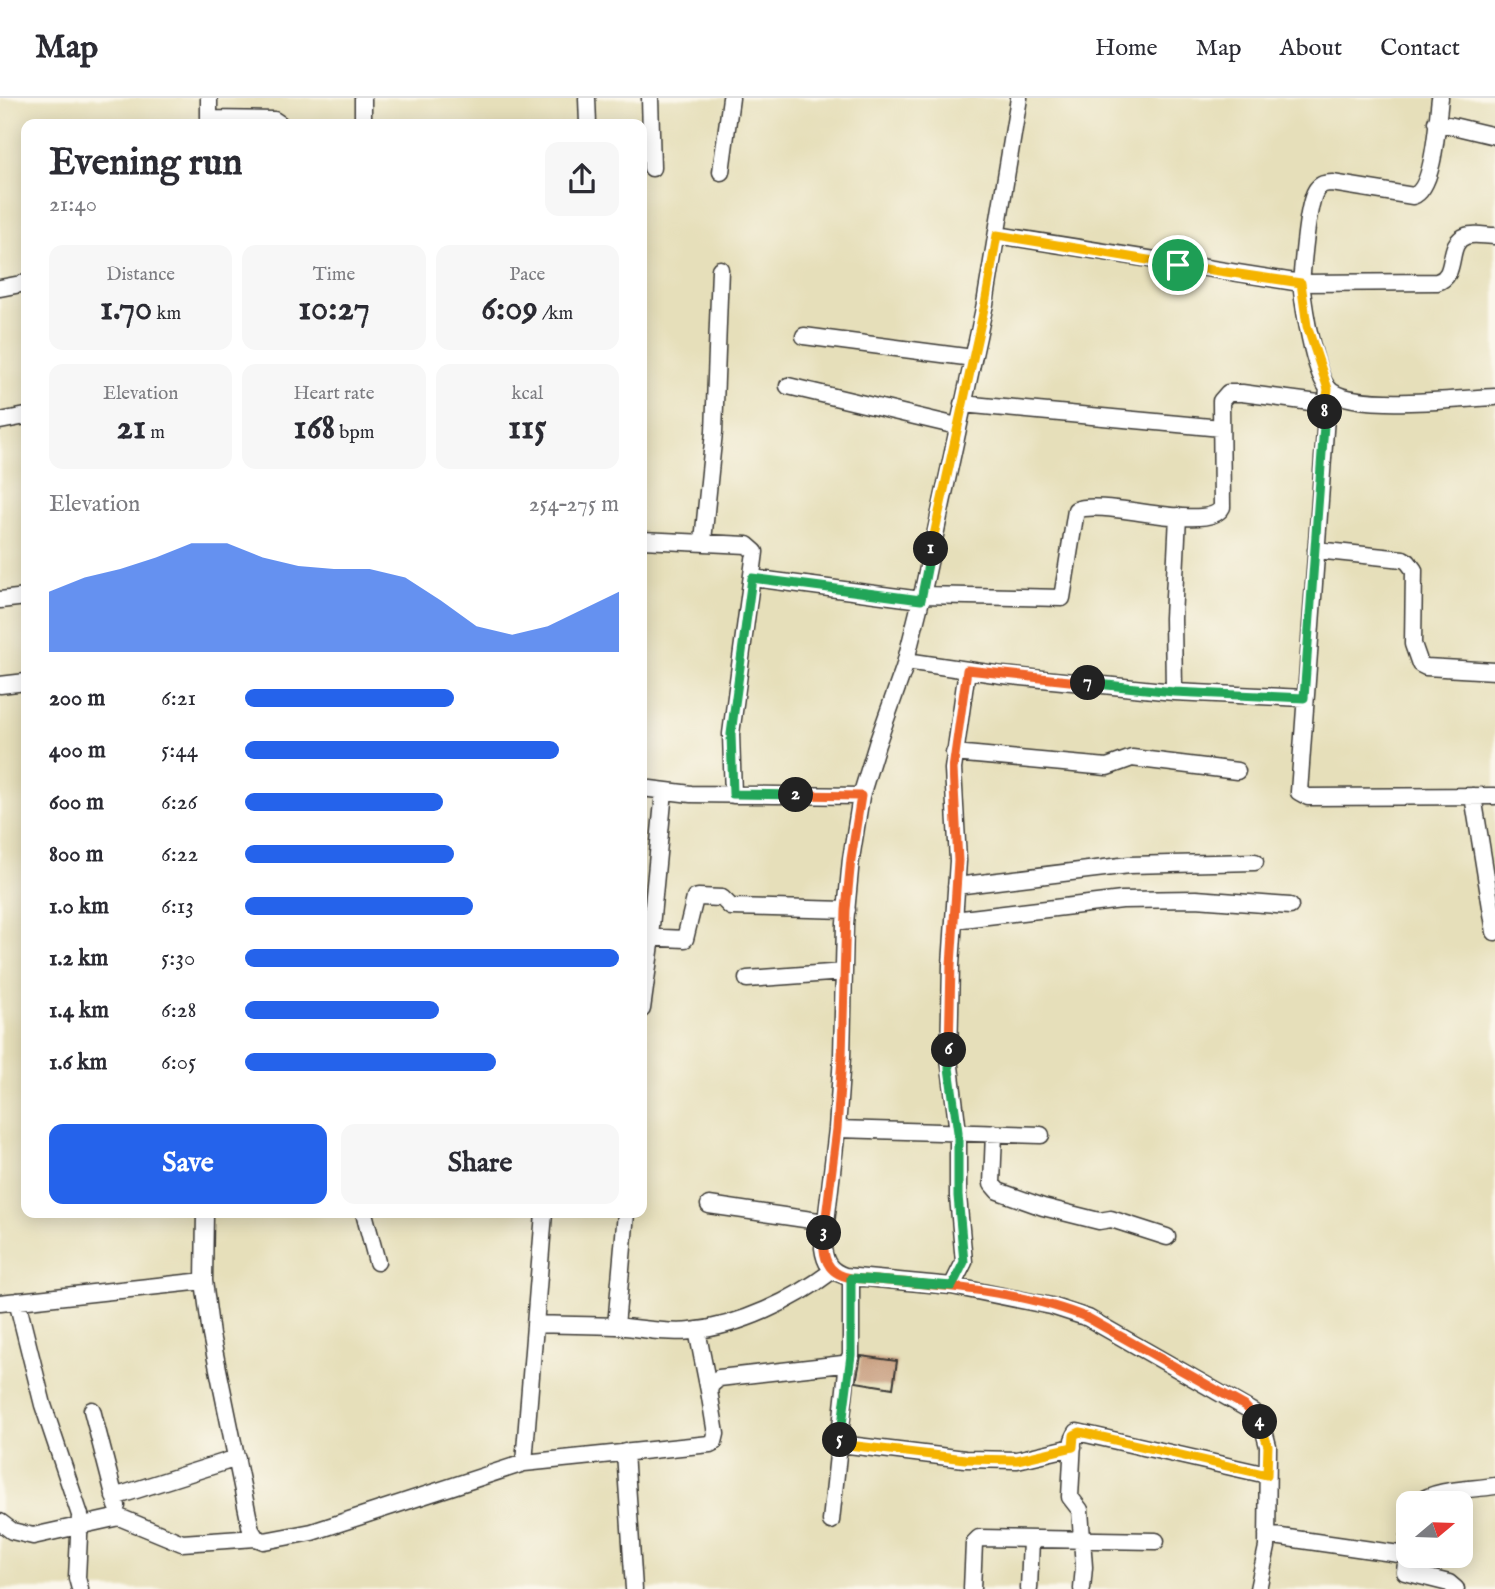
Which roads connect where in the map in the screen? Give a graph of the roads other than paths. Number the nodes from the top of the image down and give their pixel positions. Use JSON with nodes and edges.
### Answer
{"nodes":[{"id":1,"x":209,"y":98,"type":"edge"},
{"id":2,"x":363,"y":98,"type":"edge"},
{"id":3,"x":587,"y":98,"type":"edge"},
{"id":4,"x":650,"y":98,"type":"edge"},
{"id":5,"x":731,"y":98,"type":"edge"},
{"id":6,"x":1019,"y":98,"type":"edge"},
{"id":7,"x":1440,"y":98,"type":"edge"},
{"id":8,"x":209,"y":119,"type":"edge"},
{"id":9,"x":363,"y":119,"type":"edge"},
{"id":10,"x":588,"y":119,"type":"edge"},
{"id":11,"x":1436,"y":122,"type":"junction"},
{"id":12,"x":1495,"y":136,"type":"edge"},
{"id":13,"x":652,"y":168,"type":"dead end"},
{"id":14,"x":721,"y":172,"type":"dead end"},
{"id":15,"x":997,"y":235,"type":"junction"},
{"id":16,"x":1495,"y":236,"type":"edge"},
{"id":17,"x":720,"y":269,"type":"dead end"},
{"id":18,"x":1301,"y":283,"type":"junction"},
{"id":19,"x":21,"y":284,"type":"edge"},
{"id":20,"x":0,"y":288,"type":"edge"},
{"id":21,"x":804,"y":336,"type":"dead end"},
{"id":22,"x":972,"y":358,"type":"junction"},
{"id":23,"x":788,"y":386,"type":"dead end"},
{"id":24,"x":1327,"y":396,"type":"junction"},
{"id":25,"x":1495,"y":397,"type":"edge"},
{"id":26,"x":962,"y":404,"type":"junction"},
{"id":27,"x":21,"y":417,"type":"edge"},
{"id":28,"x":0,"y":421,"type":"edge"},
{"id":29,"x":957,"y":426,"type":"junction"},
{"id":30,"x":1221,"y":428,"type":"junction"},
{"id":31,"x":1178,"y":516,"type":"junction"},
{"id":32,"x":647,"y":540,"type":"edge"},
{"id":33,"x":703,"y":541,"type":"junction"},
{"id":34,"x":1316,"y":550,"type":"junction"},
{"id":35,"x":752,"y":578,"type":"junction"},
{"id":36,"x":921,"y":597,"type":"junction"},
{"id":37,"x":21,"y":598,"type":"edge"},
{"id":38,"x":0,"y":600,"type":"edge"},
{"id":39,"x":906,"y":661,"type":"junction"},
{"id":40,"x":967,"y":670,"type":"junction"},
{"id":41,"x":1495,"y":671,"type":"edge"},
{"id":42,"x":21,"y":683,"type":"edge"},
{"id":43,"x":0,"y":685,"type":"edge"},
{"id":44,"x":1174,"y":692,"type":"junction"},
{"id":45,"x":1304,"y":698,"type":"junction"},
{"id":46,"x":954,"y":753,"type":"junction"},
{"id":47,"x":1237,"y":771,"type":"dead end"},
{"id":48,"x":647,"y":789,"type":"edge"},
{"id":49,"x":664,"y":791,"type":"junction"},
{"id":50,"x":733,"y":794,"type":"junction"},
{"id":51,"x":861,"y":796,"type":"junction"},
{"id":52,"x":1473,"y":796,"type":"junction"},
{"id":53,"x":1495,"y":796,"type":"edge"},
{"id":54,"x":1255,"y":862,"type":"dead end"},
{"id":55,"x":956,"y":886,"type":"junction"},
{"id":56,"x":1290,"y":906,"type":"dead end"},
{"id":57,"x":846,"y":910,"type":"junction"},
{"id":58,"x":954,"y":920,"type":"junction"},
{"id":59,"x":1495,"y":932,"type":"edge"},
{"id":60,"x":648,"y":937,"type":"edge"},
{"id":61,"x":844,"y":972,"type":"junction"},
{"id":62,"x":747,"y":979,"type":"dead end"},
{"id":63,"x":837,"y":1129,"type":"junction"},
{"id":64,"x":958,"y":1132,"type":"junction"},
{"id":65,"x":994,"y":1133,"type":"junction"},
{"id":66,"x":1041,"y":1135,"type":"dead end"},
{"id":67,"x":709,"y":1205,"type":"dead end"},
{"id":68,"x":205,"y":1218,"type":"edge"},
{"id":69,"x":365,"y":1218,"type":"edge"},
{"id":70,"x":544,"y":1218,"type":"edge"},
{"id":71,"x":626,"y":1218,"type":"edge"},
{"id":72,"x":825,"y":1222,"type":"junction"},
{"id":73,"x":1167,"y":1237,"type":"dead end"},
{"id":74,"x":377,"y":1262,"type":"dead end"},
{"id":75,"x":832,"y":1270,"type":"junction"},
{"id":76,"x":851,"y":1278,"type":"junction"},
{"id":77,"x":204,"y":1281,"type":"junction"},
{"id":78,"x":952,"y":1286,"type":"junction"},
{"id":79,"x":17,"y":1301,"type":"junction"},
{"id":80,"x":0,"y":1303,"type":"edge"},
{"id":81,"x":535,"y":1324,"type":"junction"},
{"id":82,"x":616,"y":1326,"type":"junction"},
{"id":83,"x":697,"y":1330,"type":"junction"},
{"id":84,"x":848,"y":1361,"type":"junction"},
{"id":85,"x":709,"y":1391,"type":"junction"},
{"id":86,"x":92,"y":1410,"type":"dead end"},
{"id":87,"x":840,"y":1444,"type":"junction"},
{"id":88,"x":1073,"y":1447,"type":"junction"},
{"id":89,"x":625,"y":1452,"type":"junction"},
{"id":90,"x":237,"y":1458,"type":"junction"},
{"id":91,"x":524,"y":1463,"type":"junction"},
{"id":92,"x":1267,"y":1475,"type":"junction"},
{"id":93,"x":1495,"y":1486,"type":"edge"},
{"id":94,"x":1461,"y":1491,"type":"edge"},
{"id":95,"x":114,"y":1497,"type":"junction"},
{"id":96,"x":119,"y":1517,"type":"junction"},
{"id":97,"x":831,"y":1521,"type":"dead end"},
{"id":98,"x":0,"y":1522,"type":"edge"},
{"id":99,"x":81,"y":1526,"type":"junction"},
{"id":100,"x":1267,"y":1535,"type":"junction"},
{"id":101,"x":256,"y":1538,"type":"junction"},
{"id":102,"x":1031,"y":1540,"type":"junction"},
{"id":103,"x":1082,"y":1541,"type":"junction"},
{"id":104,"x":1156,"y":1541,"type":"dead end"},
{"id":105,"x":1396,"y":1554,"type":"edge"},
{"id":106,"x":1405,"y":1568,"type":"edge"},
{"id":107,"x":79,"y":1589,"type":"edge"},
{"id":108,"x":634,"y":1589,"type":"edge"},
{"id":109,"x":972,"y":1589,"type":"edge"},
{"id":110,"x":1029,"y":1589,"type":"edge"},
{"id":111,"x":1082,"y":1589,"type":"edge"},
{"id":112,"x":1258,"y":1589,"type":"edge"},
{"id":113,"x":1456,"y":1589,"type":"edge"}],
"edges":[{"from":1,"to":8,"type":"street"},
{"from":2,"to":9,"type":"street"},
{"from":3,"to":10,"type":"street"},
{"from":4,"to":13,"type":"street"},
{"from":5,"to":14,"type":"street"},
{"from":6,"to":15,"type":"street"},
{"from":7,"to":11,"type":"street"},
{"from":11,"to":12,"type":"street"},
{"from":11,"to":18,"type":"street"},
{"from":15,"to":18,"type":"street"},
{"from":15,"to":22,"type":"street"},
{"from":16,"to":18,"type":"street"},
{"from":17,"to":33,"type":"street"},
{"from":18,"to":24,"type":"street"},
{"from":19,"to":20,"type":"street"},
{"from":21,"to":22,"type":"street"},
{"from":22,"to":26,"type":"street"},
{"from":23,"to":29,"type":"street"},
{"from":24,"to":25,"type":"street"},
{"from":24,"to":30,"type":"street"},
{"from":24,"to":34,"type":"street"},
{"from":26,"to":29,"type":"street"},
{"from":26,"to":30,"type":"street"},
{"from":27,"to":28,"type":"street"},
{"from":29,"to":36,"type":"street"},
{"from":30,"to":31,"type":"street"},
{"from":31,"to":36,"type":"street"},
{"from":31,"to":44,"type":"street"},
{"from":32,"to":33,"type":"street"},
{"from":33,"to":35,"type":"street"},
{"from":34,"to":41,"type":"street"},
{"from":34,"to":45,"type":"street"},
{"from":35,"to":36,"type":"street"},
{"from":35,"to":50,"type":"street"},
{"from":36,"to":39,"type":"street"},
{"from":37,"to":38,"type":"street"},
{"from":39,"to":40,"type":"street"},
{"from":39,"to":51,"type":"street"},
{"from":40,"to":44,"type":"street"},
{"from":40,"to":46,"type":"street"},
{"from":42,"to":43,"type":"street"},
{"from":44,"to":45,"type":"street"},
{"from":45,"to":52,"type":"street"},
{"from":46,"to":47,"type":"street"},
{"from":46,"to":55,"type":"street"},
{"from":48,"to":49,"type":"street"},
{"from":49,"to":50,"type":"street"},
{"from":49,"to":60,"type":"street"},
{"from":50,"to":51,"type":"street"},
{"from":51,"to":57,"type":"street"},
{"from":52,"to":53,"type":"street"},
{"from":52,"to":59,"type":"street"},
{"from":54,"to":55,"type":"street"},
{"from":55,"to":58,"type":"street"},
{"from":56,"to":58,"type":"street"},
{"from":57,"to":60,"type":"street"},
{"from":57,"to":61,"type":"street"},
{"from":58,"to":64,"type":"street"},
{"from":61,"to":62,"type":"street"},
{"from":61,"to":63,"type":"street"},
{"from":63,"to":64,"type":"street"},
{"from":63,"to":72,"type":"street"},
{"from":64,"to":65,"type":"street"},
{"from":64,"to":78,"type":"street"},
{"from":65,"to":66,"type":"street"},
{"from":65,"to":73,"type":"street"},
{"from":67,"to":72,"type":"street"},
{"from":68,"to":77,"type":"street"},
{"from":69,"to":74,"type":"street"},
{"from":70,"to":81,"type":"street"},
{"from":71,"to":82,"type":"street"},
{"from":72,"to":75,"type":"street"},
{"from":75,"to":76,"type":"street"},
{"from":75,"to":83,"type":"street"},
{"from":76,"to":78,"type":"street"},
{"from":76,"to":84,"type":"street"},
{"from":77,"to":79,"type":"street"},
{"from":77,"to":90,"type":"street"},
{"from":78,"to":92,"type":"street"},
{"from":79,"to":80,"type":"street"},
{"from":79,"to":99,"type":"street"},
{"from":81,"to":82,"type":"street"},
{"from":81,"to":91,"type":"street"},
{"from":82,"to":83,"type":"street"},
{"from":83,"to":85,"type":"street"},
{"from":84,"to":85,"type":"street"},
{"from":84,"to":87,"type":"street"},
{"from":85,"to":89,"type":"street"},
{"from":86,"to":95,"type":"street"},
{"from":87,"to":88,"type":"street"},
{"from":87,"to":97,"type":"street"},
{"from":88,"to":92,"type":"street"},
{"from":88,"to":103,"type":"street"},
{"from":89,"to":91,"type":"street"},
{"from":89,"to":108,"type":"street"},
{"from":90,"to":95,"type":"street"},
{"from":90,"to":101,"type":"street"},
{"from":91,"to":101,"type":"street"},
{"from":92,"to":100,"type":"street"},
{"from":93,"to":94,"type":"street"},
{"from":95,"to":96,"type":"street"},
{"from":96,"to":99,"type":"street"},
{"from":96,"to":101,"type":"street"},
{"from":98,"to":99,"type":"street"},
{"from":99,"to":107,"type":"street"},
{"from":100,"to":105,"type":"street"},
{"from":100,"to":112,"type":"street"},
{"from":102,"to":103,"type":"street"},
{"from":102,"to":109,"type":"street"},
{"from":102,"to":110,"type":"street"},
{"from":103,"to":104,"type":"street"},
{"from":103,"to":111,"type":"street"},
{"from":106,"to":113,"type":"street"}]}
